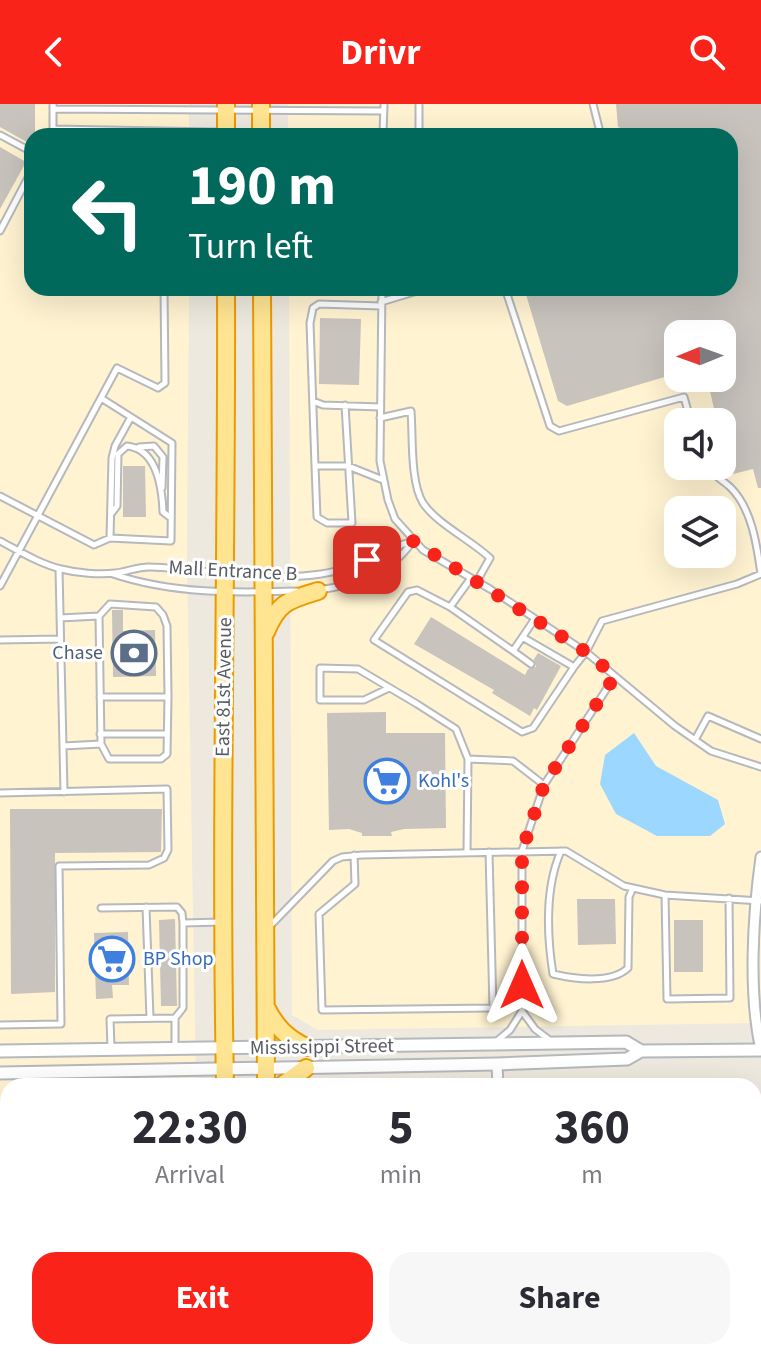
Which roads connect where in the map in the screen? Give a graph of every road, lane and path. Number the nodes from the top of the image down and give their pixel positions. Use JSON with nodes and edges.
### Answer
{"nodes":[{"id":1,"x":419,"y":104,"type":"edge"},
{"id":2,"x":593,"y":104,"type":"edge"},
{"id":3,"x":53,"y":106,"type":"edge"},
{"id":4,"x":226,"y":107,"type":"edge"},
{"id":5,"x":261,"y":107,"type":"edge"},
{"id":6,"x":384,"y":108,"type":"edge"},
{"id":7,"x":53,"y":128,"type":"edge"},
{"id":8,"x":226,"y":128,"type":"edge"},
{"id":9,"x":261,"y":128,"type":"edge"},
{"id":10,"x":383,"y":128,"type":"edge"},
{"id":11,"x":419,"y":128,"type":"edge"},
{"id":12,"x":599,"y":128,"type":"edge"},
{"id":13,"x":0,"y":135,"type":"edge"},
{"id":14,"x":24,"y":148,"type":"edge"},
{"id":15,"x":24,"y":185,"type":"edge"},
{"id":16,"x":0,"y":231,"type":"edge"},
{"id":17,"x":164,"y":296,"type":"edge"},
{"id":18,"x":226,"y":296,"type":"edge"},
{"id":19,"x":262,"y":296,"type":"edge"},
{"id":20,"x":382,"y":296,"type":"edge"},
{"id":21,"x":399,"y":296,"type":"edge"},
{"id":22,"x":508,"y":296,"type":"edge"},
{"id":23,"x":381,"y":304,"type":"junction"},
{"id":24,"x":101,"y":398,"type":"junction"},
{"id":25,"x":313,"y":401,"type":"junction"},
{"id":26,"x":345,"y":405,"type":"junction"},
{"id":27,"x":380,"y":407,"type":"junction"},
{"id":28,"x":687,"y":408,"type":"edge"},
{"id":29,"x":131,"y":417,"type":"junction"},
{"id":30,"x":380,"y":418,"type":"junction"},
{"id":31,"x":139,"y":447,"type":"junction"},
{"id":32,"x":315,"y":466,"type":"junction"},
{"id":33,"x":348,"y":466,"type":"junction"},
{"id":34,"x":383,"y":480,"type":"junction"},
{"id":35,"x":719,"y":480,"type":"edge"},
{"id":36,"x":162,"y":489,"type":"junction"},
{"id":37,"x":0,"y":496,"type":"edge"},
{"id":38,"x":111,"y":514,"type":"junction"},
{"id":39,"x":37,"y":516,"type":"junction"},
{"id":40,"x":171,"y":518,"type":"junction"},
{"id":41,"x":110,"y":538,"type":"junction"},
{"id":42,"x":0,"y":541,"type":"edge"},
{"id":43,"x":413,"y":541,"type":"junction"},
{"id":44,"x":18,"y":551,"type":"junction"},
{"id":45,"x":59,"y":569,"type":"junction"},
{"id":46,"x":226,"y":572,"type":"junction"},
{"id":47,"x":112,"y":574,"type":"junction"},
{"id":48,"x":263,"y":574,"type":"junction"},
{"id":49,"x":761,"y":574,"type":"edge"},
{"id":50,"x":474,"y":580,"type":"junction"},
{"id":51,"x":0,"y":586,"type":"edge"},
{"id":52,"x":225,"y":591,"type":"junction"},
{"id":53,"x":318,"y":591,"type":"junction"},
{"id":54,"x":264,"y":592,"type":"junction"},
{"id":55,"x":450,"y":607,"type":"junction"},
{"id":56,"x":99,"y":616,"type":"junction"},
{"id":57,"x":60,"y":618,"type":"junction"},
{"id":58,"x":534,"y":620,"type":"junction"},
{"id":59,"x":264,"y":637,"type":"junction"},
{"id":60,"x":524,"y":638,"type":"junction"},
{"id":61,"x":60,"y":639,"type":"junction"},
{"id":62,"x":0,"y":640,"type":"edge"},
{"id":63,"x":513,"y":651,"type":"junction"},
{"id":64,"x":586,"y":652,"type":"junction"},
{"id":65,"x":531,"y":664,"type":"dead end"},
{"id":66,"x":574,"y":667,"type":"junction"},
{"id":67,"x":615,"y":676,"type":"junction"},
{"id":68,"x":554,"y":677,"type":"dead end"},
{"id":69,"x":563,"y":682,"type":"junction"},
{"id":70,"x":389,"y":688,"type":"junction"},
{"id":71,"x":100,"y":697,"type":"junction"},
{"id":72,"x":168,"y":697,"type":"junction"},
{"id":73,"x":100,"y":734,"type":"junction"},
{"id":74,"x":168,"y":734,"type":"junction"},
{"id":75,"x":761,"y":739,"type":"edge"},
{"id":76,"x":695,"y":740,"type":"junction"},
{"id":77,"x":101,"y":744,"type":"junction"},
{"id":78,"x":63,"y":746,"type":"junction"},
{"id":79,"x":468,"y":759,"type":"junction"},
{"id":80,"x":761,"y":767,"type":"edge"},
{"id":81,"x":544,"y":785,"type":"junction"},
{"id":82,"x":64,"y":792,"type":"junction"},
{"id":83,"x":0,"y":793,"type":"edge"},
{"id":84,"x":522,"y":851,"type":"junction"},
{"id":85,"x":561,"y":851,"type":"junction"},
{"id":86,"x":489,"y":852,"type":"junction"},
{"id":87,"x":467,"y":853,"type":"junction"},
{"id":88,"x":354,"y":855,"type":"junction"},
{"id":89,"x":761,"y":857,"type":"edge"},
{"id":90,"x":633,"y":888,"type":"junction"},
{"id":91,"x":665,"y":895,"type":"junction"},
{"id":92,"x":729,"y":898,"type":"junction"},
{"id":93,"x":758,"y":901,"type":"edge"},
{"id":94,"x":146,"y":907,"type":"junction"},
{"id":95,"x":101,"y":908,"type":"dead end"},
{"id":96,"x":222,"y":922,"type":"junction"},
{"id":97,"x":183,"y":923,"type":"junction"},
{"id":98,"x":265,"y":931,"type":"junction"},
{"id":99,"x":265,"y":1005,"type":"junction"},
{"id":100,"x":522,"y":1011,"type":"junction"},
{"id":101,"x":150,"y":1018,"type":"junction"},
{"id":102,"x":175,"y":1018,"type":"junction"},
{"id":103,"x":0,"y":1025,"type":"edge"},
{"id":104,"x":554,"y":1043,"type":"junction"},
{"id":105,"x":493,"y":1044,"type":"junction"},
{"id":106,"x":306,"y":1047,"type":"junction"},
{"id":107,"x":265,"y":1048,"type":"junction"},
{"id":108,"x":175,"y":1049,"type":"junction"},
{"id":109,"x":224,"y":1049,"type":"junction"},
{"id":110,"x":111,"y":1050,"type":"junction"},
{"id":111,"x":761,"y":1050,"type":"edge"},
{"id":112,"x":0,"y":1051,"type":"edge"},
{"id":113,"x":641,"y":1051,"type":"junction"},
{"id":114,"x":497,"y":1064,"type":"junction"},
{"id":115,"x":306,"y":1068,"type":"junction"},
{"id":116,"x":0,"y":1073,"type":"edge"},
{"id":117,"x":225,"y":1078,"type":"edge"},
{"id":118,"x":266,"y":1078,"type":"edge"},
{"id":119,"x":289,"y":1078,"type":"edge"},
{"id":120,"x":498,"y":1078,"type":"edge"}],
"edges":[{"from":1,"to":11,"type":"lane"},
{"from":2,"to":12,"type":"lane"},
{"from":3,"to":4,"type":"lane"},
{"from":3,"to":7,"type":"lane"},
{"from":4,"to":5,"type":"lane"},
{"from":4,"to":8,"type":"highway"},
{"from":5,"to":6,"type":"lane"},
{"from":5,"to":9,"type":"highway"},
{"from":6,"to":10,"type":"lane"},
{"from":13,"to":14,"type":"lane"},
{"from":15,"to":16,"type":"lane"},
{"from":17,"to":24,"type":"lane"},
{"from":18,"to":46,"type":"highway","name":"East 81st Avenue"},
{"from":19,"to":48,"type":"highway","name":"East 81st Avenue"},
{"from":20,"to":23,"type":"lane"},
{"from":21,"to":23,"type":"lane"},
{"from":22,"to":28,"type":"lane"},
{"from":23,"to":25,"type":"lane"},
{"from":23,"to":27,"type":"lane"},
{"from":24,"to":29,"type":"lane"},
{"from":24,"to":39,"type":"lane"},
{"from":25,"to":26,"type":"lane"},
{"from":25,"to":32,"type":"lane"},
{"from":26,"to":27,"type":"lane"},
{"from":26,"to":33,"type":"lane"},
{"from":27,"to":30,"type":"lane"},
{"from":29,"to":38,"type":"lane"},
{"from":29,"to":40,"type":"lane"},
{"from":30,"to":34,"type":"lane"},
{"from":30,"to":50,"type":"lane"},
{"from":31,"to":36,"type":"lane"},
{"from":31,"to":36,"type":"lane"},
{"from":31,"to":38,"type":"lane"},
{"from":32,"to":33,"type":"lane"},
{"from":32,"to":33,"type":"lane"},
{"from":33,"to":34,"type":"lane"},
{"from":34,"to":43,"type":"lane"},
{"from":35,"to":49,"type":"lane"},
{"from":36,"to":40,"type":"lane"},
{"from":37,"to":39,"type":"lane"},
{"from":38,"to":41,"type":"lane"},
{"from":39,"to":41,"type":"lane"},
{"from":39,"to":44,"type":"lane"},
{"from":40,"to":41,"type":"lane"},
{"from":42,"to":44,"type":"lane","name":"Mall Entrance B"},
{"from":43,"to":48,"type":"lane","name":"Mall Entrance B"},
{"from":43,"to":50,"type":"lane"},
{"from":43,"to":53,"type":"lane","name":"Mall Entrance B"},
{"from":44,"to":45,"type":"lane","name":"Mall Entrance B"},
{"from":44,"to":51,"type":"lane"},
{"from":45,"to":47,"type":"lane","name":"Mall Entrance B"},
{"from":45,"to":57,"type":"lane"},
{"from":46,"to":47,"type":"lane","name":"Mall Entrance B"},
{"from":46,"to":48,"type":"lane","name":"Mall Entrance B"},
{"from":46,"to":52,"type":"highway","name":"East 81st Avenue"},
{"from":47,"to":52,"type":"lane","name":"Mall Entrance B"},
{"from":48,"to":54,"type":"highway","name":"East 81st Avenue"},
{"from":49,"to":64,"type":"lane"},
{"from":50,"to":55,"type":"lane"},
{"from":50,"to":58,"type":"lane"},
{"from":52,"to":54,"type":"lane","name":"Mall Entrance B"},
{"from":52,"to":96,"type":"highway","name":"East 81st Avenue"},
{"from":53,"to":54,"type":"lane","name":"Mall Entrance B"},
{"from":53,"to":59,"type":"highway"},
{"from":54,"to":59,"type":"highway","name":"East 81st Avenue"},
{"from":55,"to":63,"type":"lane"},
{"from":55,"to":69,"type":"lane"},
{"from":56,"to":57,"type":"lane"},
{"from":56,"to":71,"type":"lane"},
{"from":56,"to":72,"type":"lane"},
{"from":57,"to":61,"type":"lane"},
{"from":58,"to":60,"type":"lane"},
{"from":58,"to":64,"type":"lane"},
{"from":59,"to":98,"type":"highway","name":"East 81st Avenue"},
{"from":60,"to":63,"type":"lane"},
{"from":60,"to":66,"type":"lane"},
{"from":61,"to":62,"type":"lane"},
{"from":61,"to":78,"type":"lane"},
{"from":63,"to":65,"type":"lane"},
{"from":64,"to":66,"type":"lane"},
{"from":64,"to":67,"type":"lane"},
{"from":66,"to":69,"type":"lane"},
{"from":67,"to":76,"type":"lane"},
{"from":67,"to":81,"type":"lane"},
{"from":68,"to":69,"type":"lane"},
{"from":70,"to":70,"type":"lane"},
{"from":70,"to":79,"type":"lane"},
{"from":71,"to":72,"type":"lane"},
{"from":71,"to":73,"type":"lane"},
{"from":72,"to":74,"type":"lane"},
{"from":73,"to":74,"type":"lane"},
{"from":73,"to":77,"type":"lane"},
{"from":74,"to":77,"type":"lane"},
{"from":75,"to":76,"type":"lane"},
{"from":76,"to":80,"type":"lane"},
{"from":77,"to":78,"type":"lane"},
{"from":78,"to":82,"type":"lane"},
{"from":79,"to":81,"type":"lane"},
{"from":79,"to":87,"type":"lane"},
{"from":81,"to":84,"type":"lane"},
{"from":82,"to":83,"type":"lane"},
{"from":82,"to":103,"type":"lane"},
{"from":84,"to":85,"type":"lane"},
{"from":84,"to":86,"type":"lane"},
{"from":84,"to":100,"type":"lane"},
{"from":85,"to":90,"type":"lane"},
{"from":85,"to":90,"type":"lane"},
{"from":86,"to":87,"type":"lane"},
{"from":86,"to":88,"type":"lane"},
{"from":87,"to":88,"type":"lane"},
{"from":88,"to":98,"type":"lane"},
{"from":89,"to":93,"type":"street"},
{"from":90,"to":91,"type":"lane"},
{"from":91,"to":92,"type":"lane"},
{"from":91,"to":92,"type":"lane"},
{"from":92,"to":93,"type":"lane"},
{"from":93,"to":111,"type":"street"},
{"from":94,"to":95,"type":"lane"},
{"from":94,"to":97,"type":"lane"},
{"from":94,"to":101,"type":"lane"},
{"from":96,"to":97,"type":"lane"},
{"from":96,"to":109,"type":"highway","name":"East 81st Avenue"},
{"from":97,"to":102,"type":"lane"},
{"from":98,"to":99,"type":"highway","name":"East 81st Avenue"},
{"from":99,"to":106,"type":"highway"},
{"from":99,"to":107,"type":"highway","name":"East 81st Avenue"},
{"from":100,"to":104,"type":"lane"},
{"from":100,"to":105,"type":"lane"},
{"from":101,"to":102,"type":"lane"},
{"from":101,"to":110,"type":"lane"},
{"from":102,"to":108,"type":"lane"},
{"from":104,"to":105,"type":"street","name":"Mississippi Street"},
{"from":104,"to":113,"type":"street","name":"Mississippi Street"},
{"from":105,"to":106,"type":"street","name":"Mississippi Street"},
{"from":106,"to":107,"type":"street","name":"Mississippi Street"},
{"from":107,"to":109,"type":"street","name":"Mississippi Street"},
{"from":107,"to":118,"type":"highway","name":"East 81st Avenue"},
{"from":108,"to":109,"type":"street","name":"Mississippi Street"},
{"from":108,"to":110,"type":"street","name":"Mississippi Street"},
{"from":109,"to":117,"type":"highway","name":"East 81st Avenue"},
{"from":110,"to":112,"type":"street","name":"Mississippi Street"},
{"from":111,"to":113,"type":"street","name":"Mississippi Street"},
{"from":113,"to":114,"type":"street","name":"Mississippi Street"},
{"from":114,"to":115,"type":"street","name":"Mississippi Street"},
{"from":114,"to":120,"type":"street"},
{"from":115,"to":118,"type":"street","name":"Mississippi Street"},
{"from":115,"to":119,"type":"highway"},
{"from":116,"to":117,"type":"street","name":"Mississippi Street"},
{"from":117,"to":118,"type":"street","name":"Mississippi Street"}]}
